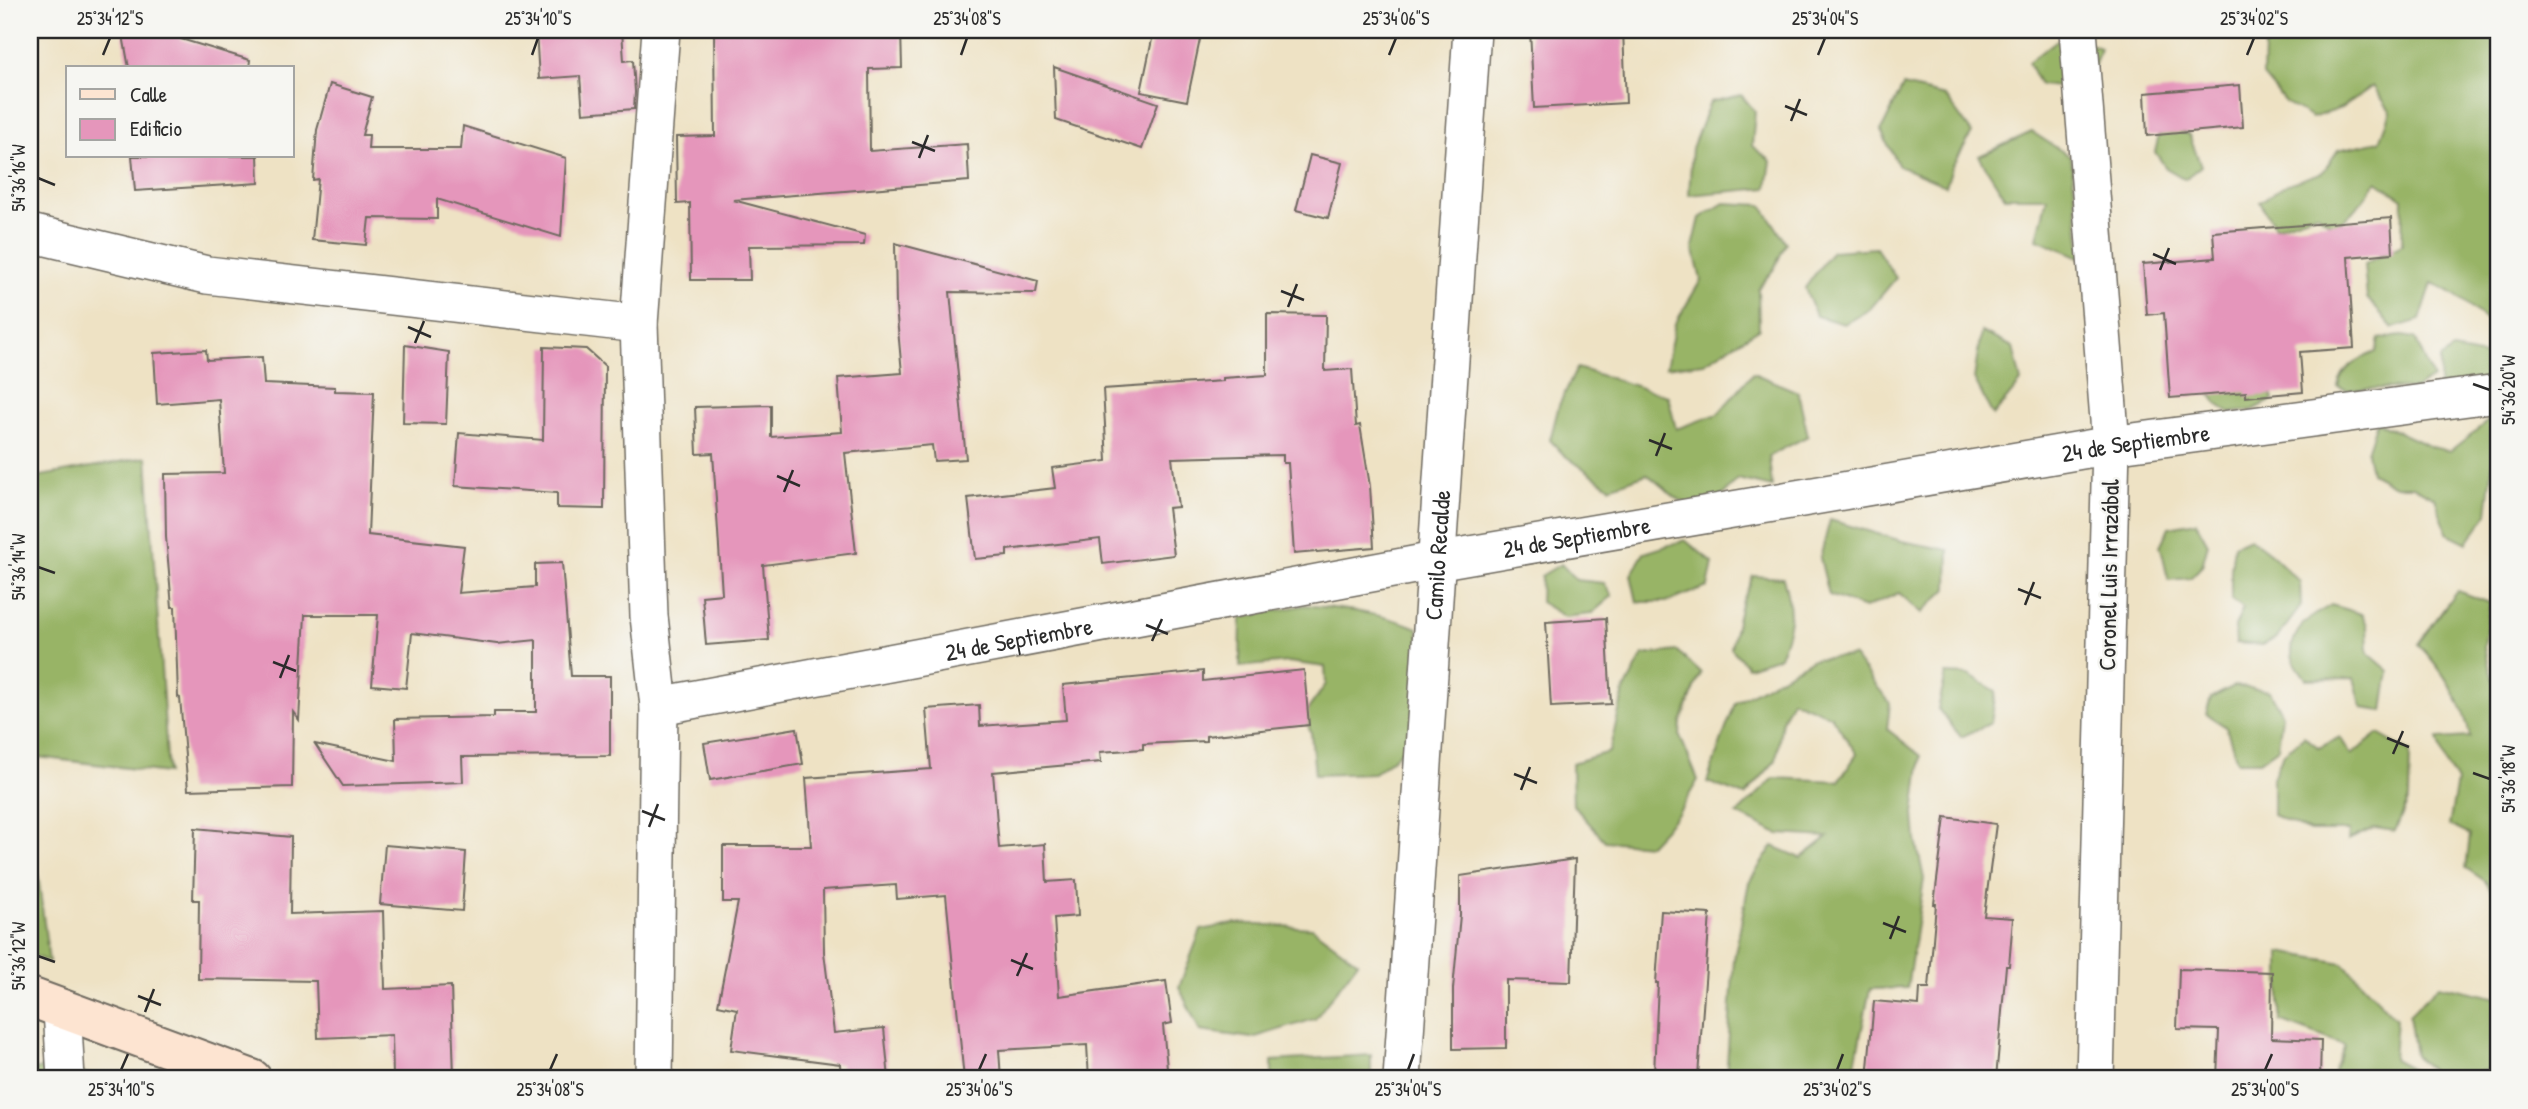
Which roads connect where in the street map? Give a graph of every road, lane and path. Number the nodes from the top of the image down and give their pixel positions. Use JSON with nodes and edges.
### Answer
{"nodes":[{"id":1,"x":661,"y":30,"type":"edge"},
{"id":2,"x":1472,"y":30,"type":"edge"},
{"id":3,"x":2078,"y":30,"type":"edge"},
{"id":4,"x":30,"y":233,"type":"edge"},
{"id":5,"x":639,"y":324,"type":"junction"},
{"id":6,"x":2498,"y":393,"type":"edge"},
{"id":7,"x":2111,"y":445,"type":"junction"},
{"id":8,"x":1435,"y":561,"type":"junction"},
{"id":9,"x":659,"y":706,"type":"junction"},
{"id":10,"x":46,"y":1003,"type":"edge"},
{"id":11,"x":66,"y":1079,"type":"edge"},
{"id":12,"x":252,"y":1079,"type":"edge"},
{"id":13,"x":654,"y":1079,"type":"edge"},
{"id":14,"x":1402,"y":1079,"type":"edge"},
{"id":15,"x":2095,"y":1079,"type":"edge"}],
"edges":[{"from":1,"to":5,"type":"street"},
{"from":2,"to":8,"type":"street","name":"Camilo Recalde"},
{"from":3,"to":7,"type":"street","name":"Coronel Luis Irrazábal"},
{"from":4,"to":5,"type":"street"},
{"from":5,"to":9,"type":"street"},
{"from":6,"to":7,"type":"street","name":"24 de Septiembre"},
{"from":7,"to":8,"type":"street","name":"24 de Septiembre"},
{"from":7,"to":15,"type":"street","name":"Coronel Luis Irrazábal"},
{"from":8,"to":9,"type":"street","name":"24 de Septiembre"},
{"from":8,"to":14,"type":"street","name":"Camilo Recalde"},
{"from":9,"to":13,"type":"street"},
{"from":10,"to":11,"type":"street"},
{"from":10,"to":12,"type":"main road"}]}
